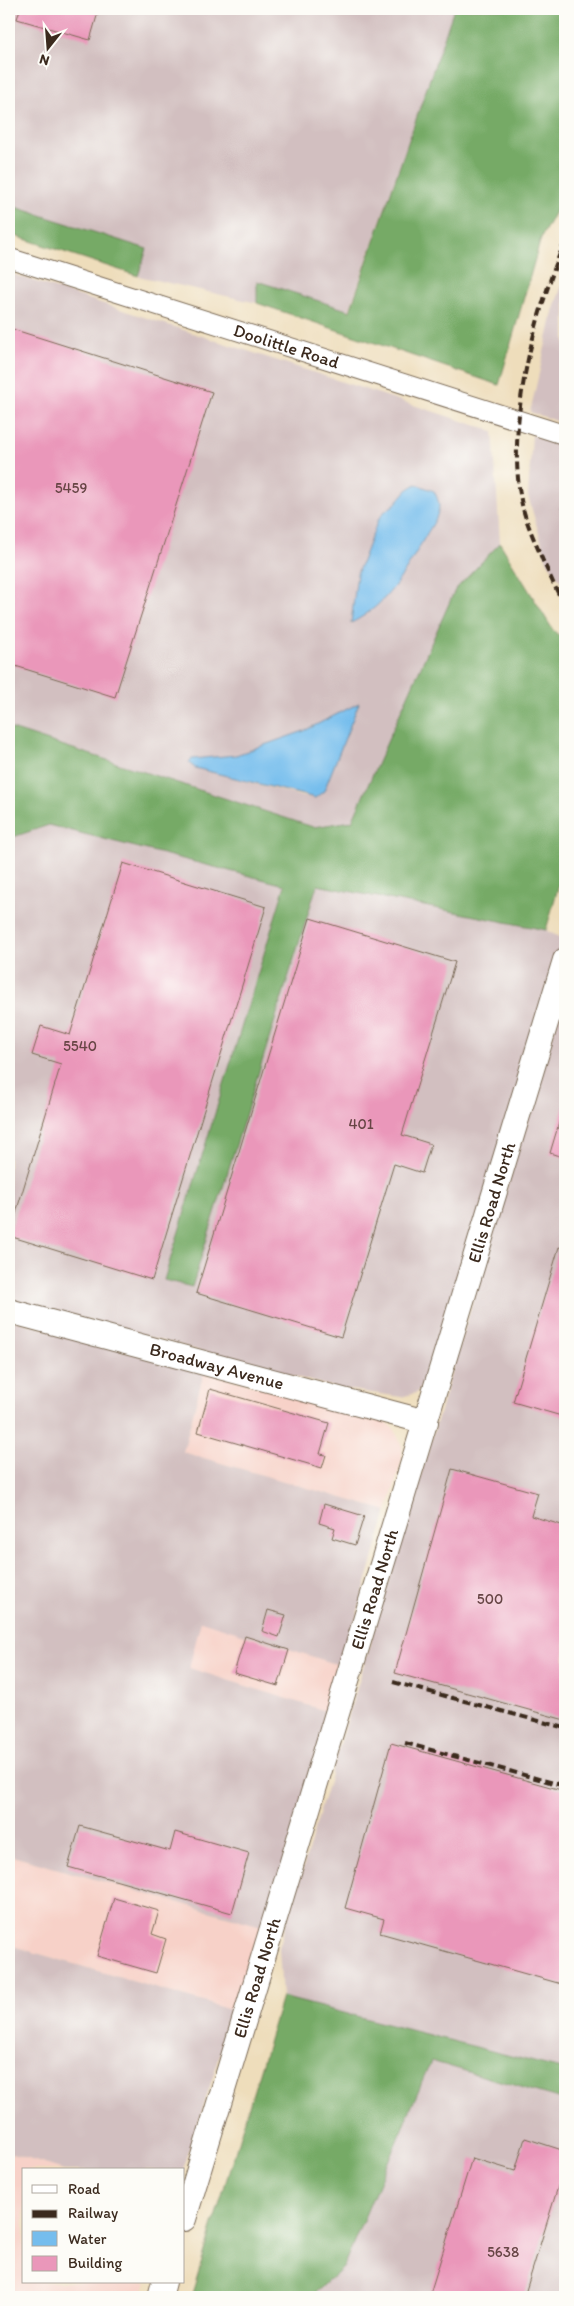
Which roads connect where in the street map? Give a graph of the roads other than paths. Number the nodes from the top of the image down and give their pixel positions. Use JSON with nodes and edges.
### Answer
{"nodes":[{"id":1,"x":9,"y":258,"type":"edge"},
{"id":2,"x":565,"y":435,"type":"edge"},
{"id":3,"x":565,"y":960,"type":"edge"},
{"id":4,"x":9,"y":1311,"type":"edge"},
{"id":5,"x":426,"y":1422,"type":"junction"},
{"id":6,"x":185,"y":2215,"type":"edge"},
{"id":7,"x":163,"y":2284,"type":"edge"},
{"id":8,"x":160,"y":2297,"type":"edge"}],
"edges":[{"from":1,"to":2,"type":"street","name":"Doolittle Road"},
{"from":3,"to":5,"type":"street","name":"Ellis Road North"},
{"from":4,"to":5,"type":"street","name":"Broadway Avenue"},
{"from":5,"to":6,"type":"street","name":"Ellis Road North"},
{"from":7,"to":8,"type":"street"}]}
